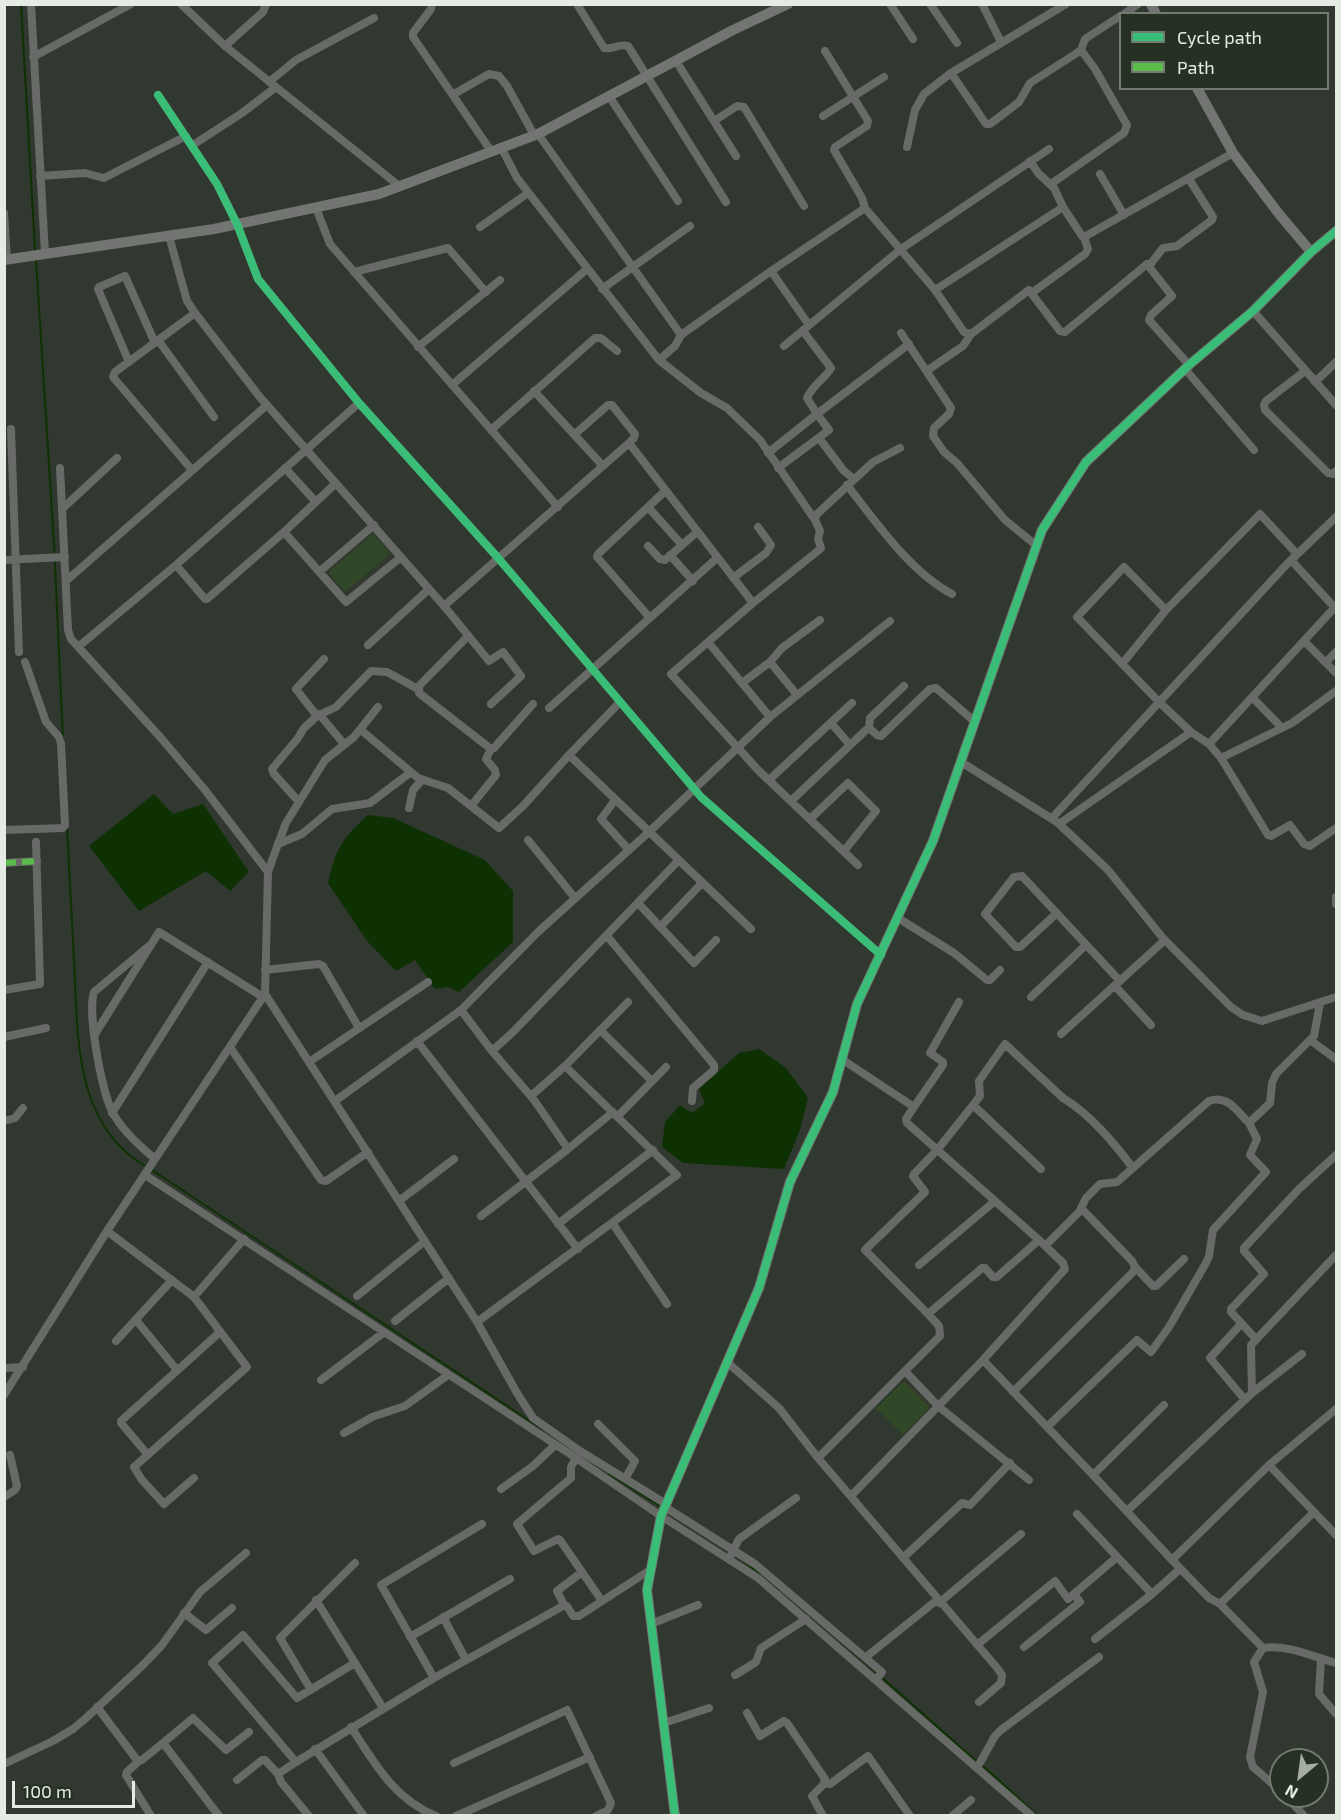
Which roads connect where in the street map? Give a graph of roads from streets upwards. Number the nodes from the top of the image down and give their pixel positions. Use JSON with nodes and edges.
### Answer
{"nodes":[{"id":1,"x":31,"y":4,"type":"edge"},
{"id":2,"x":131,"y":4,"type":"edge"},
{"id":3,"x":181,"y":4,"type":"edge"},
{"id":4,"x":266,"y":4,"type":"edge"},
{"id":5,"x":432,"y":4,"type":"edge"},
{"id":6,"x":577,"y":4,"type":"edge"},
{"id":7,"x":788,"y":4,"type":"edge"},
{"id":8,"x":890,"y":4,"type":"edge"},
{"id":9,"x":930,"y":4,"type":"edge"},
{"id":10,"x":982,"y":4,"type":"edge"},
{"id":11,"x":1066,"y":4,"type":"edge"},
{"id":12,"x":1119,"y":17,"type":"edge"},
{"id":13,"x":374,"y":18,"type":"dead end"},
{"id":14,"x":914,"y":39,"type":"dead end"},
{"id":15,"x":1001,"y":42,"type":"junction"},
{"id":16,"x":957,"y":43,"type":"dead end"},
{"id":17,"x":225,"y":46,"type":"junction"},
{"id":18,"x":1081,"y":50,"type":"junction"},
{"id":19,"x":825,"y":51,"type":"dead end"},
{"id":20,"x":33,"y":57,"type":"junction"},
{"id":21,"x":676,"y":61,"type":"junction"},
{"id":22,"x":951,"y":73,"type":"junction"},
{"id":23,"x":646,"y":76,"type":"junction"},
{"id":24,"x":884,"y":77,"type":"dead end"},
{"id":25,"x":272,"y":85,"type":"junction"},
{"id":26,"x":1198,"y":90,"type":"edge"},
{"id":27,"x":454,"y":94,"type":"junction"},
{"id":28,"x":158,"y":95,"type":"dead end"},
{"id":29,"x":609,"y":96,"type":"junction"},
{"id":30,"x":854,"y":97,"type":"junction"},
{"id":31,"x":823,"y":116,"type":"dead end"},
{"id":32,"x":714,"y":121,"type":"junction"},
{"id":33,"x":536,"y":135,"type":"junction"},
{"id":34,"x":186,"y":136,"type":"junction"},
{"id":35,"x":193,"y":145,"type":"junction"},
{"id":36,"x":907,"y":147,"type":"dead end"},
{"id":37,"x":496,"y":149,"type":"junction"},
{"id":38,"x":1048,"y":149,"type":"dead end"},
{"id":39,"x":1233,"y":153,"type":"junction"},
{"id":40,"x":736,"y":156,"type":"dead end"},
{"id":41,"x":1030,"y":161,"type":"junction"},
{"id":42,"x":1100,"y":174,"type":"dead end"},
{"id":43,"x":40,"y":176,"type":"junction"},
{"id":44,"x":1189,"y":178,"type":"junction"},
{"id":45,"x":1051,"y":184,"type":"junction"},
{"id":46,"x":398,"y":185,"type":"junction"},
{"id":47,"x":528,"y":193,"type":"junction"},
{"id":48,"x":678,"y":201,"type":"dead end"},
{"id":49,"x":726,"y":201,"type":"dead end"},
{"id":50,"x":804,"y":206,"type":"dead end"},
{"id":51,"x":1062,"y":207,"type":"junction"},
{"id":52,"x":316,"y":208,"type":"junction"},
{"id":53,"x":865,"y":208,"type":"junction"},
{"id":54,"x":4,"y":213,"type":"edge"},
{"id":55,"x":1124,"y":215,"type":"junction"},
{"id":56,"x":237,"y":224,"type":"junction"},
{"id":57,"x":690,"y":226,"type":"dead end"},
{"id":58,"x":480,"y":227,"type":"dead end"},
{"id":59,"x":1336,"y":231,"type":"edge"},
{"id":60,"x":169,"y":236,"type":"junction"},
{"id":61,"x":1084,"y":237,"type":"junction"},
{"id":62,"x":901,"y":249,"type":"junction"},
{"id":63,"x":1311,"y":252,"type":"junction"},
{"id":64,"x":43,"y":254,"type":"junction"},
{"id":65,"x":6,"y":259,"type":"edge"},
{"id":66,"x":1149,"y":266,"type":"junction"},
{"id":67,"x":633,"y":268,"type":"junction"},
{"id":68,"x":587,"y":269,"type":"junction"},
{"id":69,"x":771,"y":271,"type":"junction"},
{"id":70,"x":354,"y":272,"type":"junction"},
{"id":71,"x":500,"y":280,"type":"dead end"},
{"id":72,"x":602,"y":289,"type":"junction"},
{"id":73,"x":935,"y":290,"type":"junction"},
{"id":74,"x":486,"y":292,"type":"junction"},
{"id":75,"x":1033,"y":292,"type":"junction"},
{"id":76,"x":1253,"y":311,"type":"junction"},
{"id":77,"x":195,"y":313,"type":"junction"},
{"id":78,"x":806,"y":328,"type":"junction"},
{"id":79,"x":901,"y":333,"type":"dead end"},
{"id":80,"x":971,"y":334,"type":"junction"},
{"id":81,"x":681,"y":336,"type":"junction"},
{"id":82,"x":157,"y":341,"type":"junction"},
{"id":83,"x":909,"y":344,"type":"junction"},
{"id":84,"x":784,"y":346,"type":"dead end"},
{"id":85,"x":418,"y":347,"type":"junction"},
{"id":86,"x":617,"y":351,"type":"dead end"},
{"id":87,"x":659,"y":360,"type":"junction"},
{"id":88,"x":129,"y":362,"type":"junction"},
{"id":89,"x":1336,"y":362,"type":"edge"},
{"id":90,"x":1187,"y":367,"type":"junction"},
{"id":91,"x":928,"y":370,"type":"junction"},
{"id":92,"x":1305,"y":371,"type":"junction"},
{"id":93,"x":1315,"y":382,"type":"junction"},
{"id":94,"x":452,"y":385,"type":"junction"},
{"id":95,"x":534,"y":391,"type":"junction"},
{"id":96,"x":359,"y":403,"type":"junction"},
{"id":97,"x":267,"y":405,"type":"junction"},
{"id":98,"x":1336,"y":405,"type":"edge"},
{"id":99,"x":817,"y":414,"type":"junction"},
{"id":100,"x":214,"y":417,"type":"dead end"},
{"id":101,"x":11,"y":429,"type":"dead end"},
{"id":102,"x":491,"y":430,"type":"junction"},
{"id":103,"x":575,"y":434,"type":"junction"},
{"id":104,"x":819,"y":438,"type":"junction"},
{"id":105,"x":629,"y":443,"type":"junction"},
{"id":106,"x":900,"y":448,"type":"dead end"},
{"id":107,"x":307,"y":449,"type":"junction"},
{"id":108,"x":1254,"y":450,"type":"dead end"},
{"id":109,"x":768,"y":453,"type":"junction"},
{"id":110,"x":117,"y":458,"type":"dead end"},
{"id":111,"x":603,"y":466,"type":"junction"},
{"id":112,"x":60,"y":468,"type":"dead end"},
{"id":113,"x":285,"y":468,"type":"junction"},
{"id":114,"x":778,"y":468,"type":"junction"},
{"id":115,"x":192,"y":470,"type":"junction"},
{"id":116,"x":1336,"y":471,"type":"edge"},
{"id":117,"x":850,"y":482,"type":"junction"},
{"id":118,"x":336,"y":483,"type":"junction"},
{"id":119,"x":665,"y":491,"type":"junction"},
{"id":120,"x":316,"y":502,"type":"junction"},
{"id":121,"x":558,"y":507,"type":"junction"},
{"id":122,"x":648,"y":507,"type":"junction"},
{"id":123,"x":62,"y":509,"type":"junction"},
{"id":124,"x":1336,"y":517,"type":"edge"},
{"id":125,"x":815,"y":520,"type":"junction"},
{"id":126,"x":374,"y":525,"type":"junction"},
{"id":127,"x":758,"y":527,"type":"dead end"},
{"id":128,"x":284,"y":532,"type":"junction"},
{"id":129,"x":697,"y":532,"type":"junction"},
{"id":130,"x":682,"y":545,"type":"junction"},
{"id":131,"x":648,"y":546,"type":"dead end"},
{"id":132,"x":1037,"y":546,"type":"junction"},
{"id":133,"x":670,"y":555,"type":"junction"},
{"id":134,"x":59,"y":557,"type":"junction"},
{"id":135,"x":401,"y":557,"type":"junction"},
{"id":136,"x":1294,"y":557,"type":"junction"},
{"id":137,"x":717,"y":558,"type":"junction"},
{"id":138,"x":499,"y":559,"type":"junction"},
{"id":139,"x":4,"y":560,"type":"edge"},
{"id":140,"x":16,"y":560,"type":"junction"},
{"id":141,"x":176,"y":565,"type":"junction"},
{"id":142,"x":319,"y":572,"type":"junction"},
{"id":143,"x":733,"y":578,"type":"junction"},
{"id":144,"x":66,"y":581,"type":"junction"},
{"id":145,"x":693,"y":581,"type":"junction"},
{"id":146,"x":429,"y":589,"type":"junction"},
{"id":147,"x":952,"y":594,"type":"dead end"},
{"id":148,"x":753,"y":603,"type":"junction"},
{"id":149,"x":444,"y":606,"type":"junction"},
{"id":150,"x":1336,"y":607,"type":"edge"},
{"id":151,"x":1166,"y":610,"type":"junction"},
{"id":152,"x":650,"y":618,"type":"junction"},
{"id":153,"x":820,"y":620,"type":"dead end"},
{"id":154,"x":890,"y":621,"type":"dead end"},
{"id":155,"x":468,"y":636,"type":"junction"},
{"id":156,"x":1304,"y":641,"type":"junction"},
{"id":157,"x":708,"y":642,"type":"junction"},
{"id":158,"x":368,"y":645,"type":"dead end"},
{"id":159,"x":78,"y":647,"type":"junction"},
{"id":160,"x":19,"y":652,"type":"dead end"},
{"id":161,"x":1336,"y":652,"type":"edge"},
{"id":162,"x":324,"y":658,"type":"dead end"},
{"id":163,"x":25,"y":662,"type":"dead end"},
{"id":164,"x":770,"y":662,"type":"junction"},
{"id":165,"x":1326,"y":662,"type":"junction"},
{"id":166,"x":1122,"y":664,"type":"junction"},
{"id":167,"x":592,"y":669,"type":"junction"},
{"id":168,"x":1336,"y":673,"type":"edge"},
{"id":169,"x":742,"y":683,"type":"junction"},
{"id":170,"x":904,"y":686,"type":"dead end"},
{"id":171,"x":418,"y":689,"type":"junction"},
{"id":172,"x":1336,"y":691,"type":"edge"},
{"id":173,"x":797,"y":695,"type":"junction"},
{"id":174,"x":1252,"y":697,"type":"junction"},
{"id":175,"x":621,"y":702,"type":"junction"},
{"id":176,"x":1159,"y":702,"type":"junction"},
{"id":177,"x":852,"y":703,"type":"dead end"},
{"id":178,"x":491,"y":704,"type":"dead end"},
{"id":179,"x":533,"y":704,"type":"dead end"},
{"id":180,"x":378,"y":707,"type":"dead end"},
{"id":181,"x":549,"y":708,"type":"dead end"},
{"id":182,"x":318,"y":715,"type":"junction"},
{"id":183,"x":770,"y":717,"type":"junction"},
{"id":184,"x":975,"y":722,"type":"junction"},
{"id":185,"x":831,"y":723,"type":"junction"},
{"id":186,"x":869,"y":728,"type":"junction"},
{"id":187,"x":1282,"y":728,"type":"junction"},
{"id":188,"x":361,"y":730,"type":"junction"},
{"id":189,"x":1191,"y":732,"type":"junction"},
{"id":190,"x":344,"y":744,"type":"junction"},
{"id":191,"x":1209,"y":744,"type":"junction"},
{"id":192,"x":850,"y":745,"type":"junction"},
{"id":193,"x":737,"y":748,"type":"junction"},
{"id":194,"x":491,"y":749,"type":"junction"},
{"id":195,"x":569,"y":754,"type":"junction"},
{"id":196,"x":1221,"y":758,"type":"junction"},
{"id":197,"x":961,"y":762,"type":"junction"},
{"id":198,"x":411,"y":772,"type":"junction"},
{"id":199,"x":422,"y":780,"type":"junction"},
{"id":200,"x":769,"y":780,"type":"junction"},
{"id":201,"x":694,"y":788,"type":"junction"},
{"id":202,"x":615,"y":800,"type":"junction"},
{"id":203,"x":791,"y":801,"type":"junction"},
{"id":204,"x":299,"y":802,"type":"junction"},
{"id":205,"x":471,"y":806,"type":"junction"},
{"id":206,"x":409,"y":808,"type":"dead end"},
{"id":207,"x":1052,"y":818,"type":"junction"},
{"id":208,"x":810,"y":819,"type":"junction"},
{"id":209,"x":1059,"y":824,"type":"junction"},
{"id":210,"x":1336,"y":828,"type":"edge"},
{"id":211,"x":4,"y":830,"type":"edge"},
{"id":212,"x":649,"y":832,"type":"junction"},
{"id":213,"x":528,"y":840,"type":"dead end"},
{"id":214,"x":36,"y":842,"type":"dead end"},
{"id":215,"x":278,"y":844,"type":"junction"},
{"id":216,"x":629,"y":850,"type":"junction"},
{"id":217,"x":844,"y":851,"type":"junction"},
{"id":218,"x":37,"y":861,"type":"junction"},
{"id":219,"x":678,"y":861,"type":"junction"},
{"id":220,"x":4,"y":862,"type":"edge"},
{"id":221,"x":858,"y":865,"type":"dead end"},
{"id":222,"x":268,"y":872,"type":"junction"},
{"id":223,"x":702,"y":883,"type":"junction"},
{"id":224,"x":1336,"y":897,"type":"edge"},
{"id":225,"x":575,"y":898,"type":"junction"},
{"id":226,"x":638,"y":903,"type":"junction"},
{"id":227,"x":1336,"y":904,"type":"edge"},
{"id":228,"x":1057,"y":913,"type":"junction"},
{"id":229,"x":898,"y":918,"type":"junction"},
{"id":230,"x":660,"y":927,"type":"junction"},
{"id":231,"x":751,"y":929,"type":"dead end"},
{"id":232,"x":607,"y":936,"type":"junction"},
{"id":233,"x":716,"y":940,"type":"dead end"},
{"id":234,"x":1165,"y":940,"type":"junction"},
{"id":235,"x":1086,"y":945,"type":"junction"},
{"id":236,"x":149,"y":946,"type":"junction"},
{"id":237,"x":881,"y":955,"type":"junction"},
{"id":238,"x":208,"y":962,"type":"junction"},
{"id":239,"x":1000,"y":969,"type":"dead end"},
{"id":240,"x":265,"y":970,"type":"junction"},
{"id":241,"x":428,"y":982,"type":"dead end"},
{"id":242,"x":1117,"y":983,"type":"junction"},
{"id":243,"x":4,"y":990,"type":"edge"},
{"id":244,"x":264,"y":995,"type":"junction"},
{"id":245,"x":1031,"y":997,"type":"dead end"},
{"id":246,"x":1336,"y":997,"type":"edge"},
{"id":247,"x":628,"y":1002,"type":"dead end"},
{"id":248,"x":959,"y":1002,"type":"dead end"},
{"id":249,"x":1320,"y":1003,"type":"junction"},
{"id":250,"x":460,"y":1010,"type":"junction"},
{"id":251,"x":1151,"y":1025,"type":"dead end"},
{"id":252,"x":46,"y":1028,"type":"dead end"},
{"id":253,"x":359,"y":1028,"type":"junction"},
{"id":254,"x":600,"y":1030,"type":"junction"},
{"id":255,"x":1061,"y":1034,"type":"dead end"},
{"id":256,"x":94,"y":1036,"type":"junction"},
{"id":257,"x":4,"y":1037,"type":"edge"},
{"id":258,"x":1310,"y":1040,"type":"junction"},
{"id":259,"x":417,"y":1041,"type":"junction"},
{"id":260,"x":230,"y":1047,"type":"junction"},
{"id":261,"x":492,"y":1051,"type":"junction"},
{"id":262,"x":1336,"y":1059,"type":"edge"},
{"id":263,"x":843,"y":1060,"type":"junction"},
{"id":264,"x":309,"y":1062,"type":"junction"},
{"id":265,"x":565,"y":1065,"type":"junction"},
{"id":266,"x":666,"y":1067,"type":"dead end"},
{"id":267,"x":652,"y":1081,"type":"junction"},
{"id":268,"x":531,"y":1096,"type":"junction"},
{"id":269,"x":335,"y":1101,"type":"junction"},
{"id":270,"x":692,"y":1101,"type":"dead end"},
{"id":271,"x":973,"y":1105,"type":"junction"},
{"id":272,"x":914,"y":1107,"type":"junction"},
{"id":273,"x":23,"y":1108,"type":"dead end"},
{"id":274,"x":112,"y":1113,"type":"junction"},
{"id":275,"x":615,"y":1114,"type":"junction"},
{"id":276,"x":4,"y":1121,"type":"edge"},
{"id":277,"x":1249,"y":1123,"type":"junction"},
{"id":278,"x":568,"y":1149,"type":"junction"},
{"id":279,"x":938,"y":1149,"type":"junction"},
{"id":280,"x":653,"y":1150,"type":"junction"},
{"id":281,"x":368,"y":1152,"type":"junction"},
{"id":282,"x":1336,"y":1155,"type":"edge"},
{"id":283,"x":454,"y":1159,"type":"dead end"},
{"id":284,"x":153,"y":1162,"type":"junction"},
{"id":285,"x":1133,"y":1168,"type":"junction"},
{"id":286,"x":1041,"y":1169,"type":"dead end"},
{"id":287,"x":146,"y":1174,"type":"junction"},
{"id":288,"x":525,"y":1182,"type":"junction"},
{"id":289,"x":399,"y":1201,"type":"junction"},
{"id":290,"x":995,"y":1201,"type":"junction"},
{"id":291,"x":1082,"y":1208,"type":"junction"},
{"id":292,"x":481,"y":1216,"type":"dead end"},
{"id":293,"x":558,"y":1224,"type":"junction"},
{"id":294,"x":613,"y":1224,"type":"junction"},
{"id":295,"x":108,"y":1231,"type":"junction"},
{"id":296,"x":244,"y":1239,"type":"junction"},
{"id":297,"x":424,"y":1241,"type":"junction"},
{"id":298,"x":1042,"y":1243,"type":"junction"},
{"id":299,"x":578,"y":1249,"type":"junction"},
{"id":300,"x":1336,"y":1255,"type":"edge"},
{"id":301,"x":1184,"y":1259,"type":"dead end"},
{"id":302,"x":919,"y":1265,"type":"dead end"},
{"id":303,"x":1135,"y":1266,"type":"junction"},
{"id":304,"x":448,"y":1278,"type":"junction"},
{"id":305,"x":172,"y":1280,"type":"junction"},
{"id":306,"x":357,"y":1296,"type":"dead end"},
{"id":307,"x":194,"y":1297,"type":"junction"},
{"id":308,"x":667,"y":1304,"type":"dead end"},
{"id":309,"x":928,"y":1314,"type":"junction"},
{"id":310,"x":136,"y":1320,"type":"junction"},
{"id":311,"x":395,"y":1321,"type":"dead end"},
{"id":312,"x":477,"y":1322,"type":"junction"},
{"id":313,"x":1241,"y":1324,"type":"junction"},
{"id":314,"x":220,"y":1332,"type":"junction"},
{"id":315,"x":383,"y":1333,"type":"junction"},
{"id":316,"x":1256,"y":1338,"type":"junction"},
{"id":317,"x":116,"y":1341,"type":"dead end"},
{"id":318,"x":1302,"y":1354,"type":"dead end"},
{"id":319,"x":983,"y":1360,"type":"junction"},
{"id":320,"x":727,"y":1362,"type":"junction"},
{"id":321,"x":23,"y":1367,"type":"junction"},
{"id":322,"x":4,"y":1368,"type":"edge"},
{"id":323,"x":177,"y":1370,"type":"junction"},
{"id":324,"x":905,"y":1371,"type":"junction"},
{"id":325,"x":448,"y":1375,"type":"junction"},
{"id":326,"x":321,"y":1380,"type":"dead end"},
{"id":327,"x":1013,"y":1392,"type":"junction"},
{"id":328,"x":1252,"y":1393,"type":"junction"},
{"id":329,"x":4,"y":1395,"type":"edge"},
{"id":330,"x":1245,"y":1400,"type":"junction"},
{"id":331,"x":1164,"y":1405,"type":"dead end"},
{"id":332,"x":938,"y":1406,"type":"junction"},
{"id":333,"x":1336,"y":1412,"type":"edge"},
{"id":334,"x":598,"y":1424,"type":"dead end"},
{"id":335,"x":1047,"y":1427,"type":"junction"},
{"id":336,"x":344,"y":1433,"type":"dead end"},
{"id":337,"x":555,"y":1444,"type":"junction"},
{"id":338,"x":10,"y":1455,"type":"dead end"},
{"id":339,"x":148,"y":1455,"type":"junction"},
{"id":340,"x":576,"y":1458,"type":"junction"},
{"id":341,"x":818,"y":1458,"type":"junction"},
{"id":342,"x":1010,"y":1463,"type":"junction"},
{"id":343,"x":1269,"y":1464,"type":"junction"},
{"id":344,"x":1093,"y":1474,"type":"junction"},
{"id":345,"x":194,"y":1478,"type":"dead end"},
{"id":346,"x":625,"y":1479,"type":"junction"},
{"id":347,"x":1029,"y":1480,"type":"dead end"},
{"id":348,"x":501,"y":1489,"type":"dead end"},
{"id":349,"x":850,"y":1496,"type":"junction"},
{"id":350,"x":4,"y":1497,"type":"edge"},
{"id":351,"x":796,"y":1498,"type":"dead end"},
{"id":352,"x":664,"y":1510,"type":"junction"},
{"id":353,"x":1127,"y":1511,"type":"junction"},
{"id":354,"x":1314,"y":1512,"type":"junction"},
{"id":355,"x":1077,"y":1514,"type":"dead end"},
{"id":356,"x":482,"y":1524,"type":"dead end"},
{"id":357,"x":1021,"y":1534,"type":"dead end"},
{"id":358,"x":1336,"y":1535,"type":"edge"},
{"id":359,"x":246,"y":1553,"type":"dead end"},
{"id":360,"x":731,"y":1554,"type":"junction"},
{"id":361,"x":1116,"y":1557,"type":"junction"},
{"id":362,"x":903,"y":1558,"type":"junction"},
{"id":363,"x":1172,"y":1560,"type":"junction"},
{"id":364,"x":356,"y":1563,"type":"dead end"},
{"id":365,"x":1180,"y":1569,"type":"junction"},
{"id":366,"x":650,"y":1570,"type":"junction"},
{"id":367,"x":582,"y":1572,"type":"junction"},
{"id":368,"x":510,"y":1579,"type":"dead end"},
{"id":369,"x":1074,"y":1594,"type":"junction"},
{"id":370,"x":1152,"y":1594,"type":"junction"},
{"id":371,"x":316,"y":1600,"type":"junction"},
{"id":372,"x":602,"y":1601,"type":"junction"},
{"id":373,"x":938,"y":1601,"type":"junction"},
{"id":374,"x":1220,"y":1604,"type":"junction"},
{"id":375,"x":564,"y":1605,"type":"junction"},
{"id":376,"x":698,"y":1605,"type":"dead end"},
{"id":377,"x":232,"y":1608,"type":"dead end"},
{"id":378,"x":184,"y":1613,"type":"junction"},
{"id":379,"x":443,"y":1617,"type":"junction"},
{"id":380,"x":806,"y":1619,"type":"junction"},
{"id":381,"x":651,"y":1624,"type":"junction"},
{"id":382,"x":410,"y":1637,"type":"junction"},
{"id":383,"x":1095,"y":1639,"type":"dead end"},
{"id":384,"x":977,"y":1645,"type":"junction"},
{"id":385,"x":1024,"y":1647,"type":"dead end"},
{"id":386,"x":1263,"y":1648,"type":"junction"},
{"id":387,"x":866,"y":1657,"type":"junction"},
{"id":388,"x":1099,"y":1657,"type":"dead end"},
{"id":389,"x":1320,"y":1659,"type":"junction"},
{"id":390,"x":466,"y":1660,"type":"junction"},
{"id":391,"x":355,"y":1663,"type":"junction"},
{"id":392,"x":1336,"y":1663,"type":"edge"},
{"id":393,"x":735,"y":1675,"type":"dead end"},
{"id":394,"x":879,"y":1677,"type":"junction"},
{"id":395,"x":434,"y":1678,"type":"junction"},
{"id":396,"x":312,"y":1690,"type":"junction"},
{"id":397,"x":978,"y":1702,"type":"dead end"},
{"id":398,"x":97,"y":1707,"type":"junction"},
{"id":399,"x":383,"y":1708,"type":"junction"},
{"id":400,"x":709,"y":1708,"type":"dead end"},
{"id":401,"x":747,"y":1713,"type":"dead end"},
{"id":402,"x":1336,"y":1714,"type":"edge"},
{"id":403,"x":664,"y":1723,"type":"junction"},
{"id":404,"x":351,"y":1728,"type":"junction"},
{"id":405,"x":249,"y":1732,"type":"dead end"},
{"id":406,"x":163,"y":1743,"type":"junction"},
{"id":407,"x":315,"y":1749,"type":"junction"},
{"id":408,"x":590,"y":1757,"type":"junction"},
{"id":409,"x":139,"y":1761,"type":"junction"},
{"id":410,"x":296,"y":1762,"type":"junction"},
{"id":411,"x":454,"y":1763,"type":"dead end"},
{"id":412,"x":4,"y":1764,"type":"edge"},
{"id":413,"x":979,"y":1765,"type":"junction"},
{"id":414,"x":278,"y":1774,"type":"junction"},
{"id":415,"x":237,"y":1780,"type":"dead end"},
{"id":416,"x":1269,"y":1781,"type":"edge"},
{"id":417,"x":825,"y":1783,"type":"junction"},
{"id":418,"x":971,"y":1800,"type":"dead end"},
{"id":419,"x":151,"y":1815,"type":"edge"},
{"id":420,"x":219,"y":1815,"type":"edge"},
{"id":421,"x":309,"y":1815,"type":"edge"},
{"id":422,"x":364,"y":1815,"type":"edge"},
{"id":423,"x":436,"y":1815,"type":"edge"},
{"id":424,"x":456,"y":1815,"type":"edge"},
{"id":425,"x":596,"y":1815,"type":"edge"},
{"id":426,"x":675,"y":1815,"type":"edge"},
{"id":427,"x":823,"y":1815,"type":"edge"},
{"id":428,"x":908,"y":1815,"type":"edge"},
{"id":429,"x":952,"y":1815,"type":"edge"},
{"id":430,"x":1032,"y":1815,"type":"edge"}],
"edges":[{"from":1,"to":20,"type":"street"},
{"from":2,"to":20,"type":"street"},
{"from":3,"to":17,"type":"street"},
{"from":4,"to":17,"type":"street"},
{"from":5,"to":27,"type":"street"},
{"from":6,"to":23,"type":"street"},
{"from":7,"to":21,"type":"street"},
{"from":8,"to":14,"type":"street"},
{"from":9,"to":16,"type":"street"},
{"from":10,"to":15,"type":"street"},
{"from":11,"to":15,"type":"street"},
{"from":12,"to":18,"type":"street"},
{"from":13,"to":25,"type":"street"},
{"from":15,"to":22,"type":"street"},
{"from":17,"to":25,"type":"street"},
{"from":18,"to":22,"type":"street"},
{"from":18,"to":45,"type":"street"},
{"from":19,"to":30,"type":"street"},
{"from":20,"to":43,"type":"street"},
{"from":21,"to":23,"type":"street"},
{"from":21,"to":32,"type":"street"},
{"from":22,"to":36,"type":"street"},
{"from":23,"to":29,"type":"street"},
{"from":23,"to":49,"type":"street"},
{"from":24,"to":30,"type":"street"},
{"from":25,"to":35,"type":"street"},
{"from":25,"to":46,"type":"street"},
{"from":26,"to":39,"type":"street"},
{"from":27,"to":33,"type":"street"},
{"from":27,"to":37,"type":"street"},
{"from":28,"to":34,"type":"street"},
{"from":29,"to":33,"type":"street"},
{"from":29,"to":48,"type":"street"},
{"from":30,"to":31,"type":"street"},
{"from":30,"to":53,"type":"street"},
{"from":32,"to":40,"type":"street"},
{"from":32,"to":50,"type":"street"},
{"from":33,"to":37,"type":"street"},
{"from":33,"to":67,"type":"street"},
{"from":34,"to":35,"type":"street"},
{"from":34,"to":43,"type":"street"},
{"from":35,"to":56,"type":"street"},
{"from":37,"to":46,"type":"street"},
{"from":37,"to":47,"type":"street"},
{"from":38,"to":41,"type":"street"},
{"from":39,"to":44,"type":"street"},
{"from":39,"to":63,"type":"street"},
{"from":41,"to":45,"type":"street"},
{"from":41,"to":62,"type":"street"},
{"from":42,"to":55,"type":"street"},
{"from":43,"to":64,"type":"street"},
{"from":44,"to":55,"type":"street"},
{"from":44,"to":66,"type":"street"},
{"from":45,"to":51,"type":"street"},
{"from":46,"to":52,"type":"street"},
{"from":47,"to":58,"type":"street"},
{"from":47,"to":68,"type":"street"},
{"from":51,"to":61,"type":"street"},
{"from":51,"to":73,"type":"street"},
{"from":52,"to":56,"type":"street"},
{"from":52,"to":70,"type":"street"},
{"from":53,"to":62,"type":"street"},
{"from":53,"to":69,"type":"street"},
{"from":54,"to":65,"type":"street"},
{"from":55,"to":61,"type":"street"},
{"from":56,"to":60,"type":"street"},
{"from":56,"to":96,"type":"street"},
{"from":57,"to":67,"type":"street"},
{"from":59,"to":63,"type":"street"},
{"from":60,"to":64,"type":"street"},
{"from":60,"to":77,"type":"street"},
{"from":61,"to":75,"type":"street"},
{"from":62,"to":73,"type":"street"},
{"from":62,"to":78,"type":"street"},
{"from":63,"to":76,"type":"street"},
{"from":64,"to":65,"type":"street"},
{"from":66,"to":75,"type":"street"},
{"from":66,"to":90,"type":"street"},
{"from":67,"to":72,"type":"street"},
{"from":67,"to":81,"type":"street"},
{"from":68,"to":72,"type":"street"},
{"from":68,"to":94,"type":"street"},
{"from":69,"to":78,"type":"street"},
{"from":69,"to":81,"type":"street"},
{"from":70,"to":74,"type":"street"},
{"from":70,"to":85,"type":"street"},
{"from":71,"to":74,"type":"street"},
{"from":72,"to":87,"type":"street"},
{"from":73,"to":80,"type":"street"},
{"from":74,"to":85,"type":"street"},
{"from":75,"to":80,"type":"street"},
{"from":76,"to":90,"type":"street"},
{"from":76,"to":92,"type":"street"},
{"from":77,"to":82,"type":"street"},
{"from":77,"to":97,"type":"street"},
{"from":78,"to":84,"type":"street"},
{"from":78,"to":99,"type":"street"},
{"from":79,"to":83,"type":"street"},
{"from":80,"to":91,"type":"street"},
{"from":81,"to":87,"type":"street"},
{"from":82,"to":88,"type":"street"},
{"from":82,"to":88,"type":"street"},
{"from":82,"to":100,"type":"street"},
{"from":83,"to":91,"type":"street"},
{"from":83,"to":99,"type":"street"},
{"from":85,"to":94,"type":"street"},
{"from":86,"to":95,"type":"street"},
{"from":87,"to":109,"type":"street"},
{"from":88,"to":115,"type":"street"},
{"from":89,"to":93,"type":"street"},
{"from":90,"to":108,"type":"street"},
{"from":90,"to":132,"type":"street"},
{"from":91,"to":132,"type":"street"},
{"from":92,"to":93,"type":"street"},
{"from":92,"to":116,"type":"street"},
{"from":93,"to":98,"type":"street"},
{"from":94,"to":102,"type":"street"},
{"from":95,"to":102,"type":"street"},
{"from":95,"to":103,"type":"street"},
{"from":96,"to":107,"type":"street"},
{"from":96,"to":138,"type":"street"},
{"from":97,"to":107,"type":"street"},
{"from":97,"to":115,"type":"street"},
{"from":99,"to":104,"type":"street"},
{"from":99,"to":109,"type":"street"},
{"from":101,"to":140,"type":"street"},
{"from":102,"to":121,"type":"street"},
{"from":103,"to":105,"type":"street"},
{"from":103,"to":111,"type":"street"},
{"from":104,"to":114,"type":"street"},
{"from":104,"to":117,"type":"street"},
{"from":105,"to":111,"type":"street"},
{"from":105,"to":119,"type":"street"},
{"from":106,"to":117,"type":"street"},
{"from":107,"to":113,"type":"street"},
{"from":107,"to":118,"type":"street"},
{"from":109,"to":114,"type":"street"},
{"from":110,"to":123,"type":"street"},
{"from":111,"to":121,"type":"street"},
{"from":112,"to":123,"type":"street"},
{"from":113,"to":120,"type":"street"},
{"from":113,"to":141,"type":"street"},
{"from":114,"to":125,"type":"street"},
{"from":115,"to":144,"type":"street"},
{"from":117,"to":125,"type":"street"},
{"from":117,"to":147,"type":"street"},
{"from":118,"to":120,"type":"street"},
{"from":118,"to":126,"type":"street"},
{"from":119,"to":122,"type":"street"},
{"from":119,"to":129,"type":"street"},
{"from":120,"to":128,"type":"street"},
{"from":121,"to":138,"type":"street"},
{"from":122,"to":130,"type":"street"},
{"from":122,"to":152,"type":"street"},
{"from":123,"to":134,"type":"street"},
{"from":124,"to":136,"type":"street"},
{"from":125,"to":148,"type":"street"},
{"from":126,"to":135,"type":"street"},
{"from":126,"to":142,"type":"street"},
{"from":127,"to":143,"type":"street"},
{"from":128,"to":141,"type":"street"},
{"from":128,"to":142,"type":"street"},
{"from":129,"to":130,"type":"street"},
{"from":129,"to":137,"type":"street"},
{"from":130,"to":133,"type":"street"},
{"from":131,"to":133,"type":"street"},
{"from":132,"to":184,"type":"street"},
{"from":133,"to":145,"type":"street"},
{"from":134,"to":140,"type":"street"},
{"from":134,"to":144,"type":"street"},
{"from":135,"to":142,"type":"street"},
{"from":135,"to":146,"type":"street"},
{"from":136,"to":150,"type":"street"},
{"from":136,"to":151,"type":"street"},
{"from":136,"to":176,"type":"street"},
{"from":137,"to":143,"type":"street"},
{"from":137,"to":145,"type":"street"},
{"from":138,"to":149,"type":"street"},
{"from":138,"to":167,"type":"street"},
{"from":139,"to":140,"type":"street"},
{"from":140,"to":160,"type":"street"},
{"from":141,"to":159,"type":"street"},
{"from":143,"to":148,"type":"street"},
{"from":144,"to":159,"type":"street"},
{"from":145,"to":152,"type":"street"},
{"from":146,"to":149,"type":"street"},
{"from":146,"to":158,"type":"street"},
{"from":148,"to":157,"type":"street"},
{"from":149,"to":155,"type":"street"},
{"from":150,"to":156,"type":"street"},
{"from":151,"to":166,"type":"street"},
{"from":151,"to":166,"type":"street"},
{"from":152,"to":167,"type":"street"},
{"from":153,"to":164,"type":"street"},
{"from":154,"to":173,"type":"street"},
{"from":155,"to":171,"type":"street"},
{"from":155,"to":178,"type":"street"},
{"from":156,"to":165,"type":"street"},
{"from":156,"to":174,"type":"street"},
{"from":157,"to":169,"type":"street"},
{"from":157,"to":193,"type":"street"},
{"from":159,"to":222,"type":"street"},
{"from":161,"to":165,"type":"street"},
{"from":162,"to":182,"type":"street"},
{"from":163,"to":211,"type":"street"},
{"from":164,"to":169,"type":"street"},
{"from":164,"to":173,"type":"street"},
{"from":165,"to":168,"type":"street"},
{"from":166,"to":176,"type":"street"},
{"from":167,"to":175,"type":"street"},
{"from":167,"to":181,"type":"street"},
{"from":169,"to":183,"type":"street"},
{"from":170,"to":186,"type":"street"},
{"from":171,"to":182,"type":"street"},
{"from":171,"to":194,"type":"street"},
{"from":172,"to":187,"type":"street"},
{"from":173,"to":183,"type":"street"},
{"from":174,"to":187,"type":"street"},
{"from":174,"to":191,"type":"street"},
{"from":175,"to":195,"type":"street"},
{"from":175,"to":201,"type":"street"},
{"from":176,"to":189,"type":"street"},
{"from":176,"to":207,"type":"street"},
{"from":177,"to":185,"type":"street"},
{"from":179,"to":194,"type":"street"},
{"from":180,"to":188,"type":"street"},
{"from":182,"to":190,"type":"street"},
{"from":182,"to":204,"type":"street"},
{"from":183,"to":193,"type":"street"},
{"from":184,"to":186,"type":"street"},
{"from":184,"to":197,"type":"street"},
{"from":185,"to":192,"type":"street"},
{"from":185,"to":200,"type":"street"},
{"from":186,"to":192,"type":"street"},
{"from":187,"to":196,"type":"street"},
{"from":188,"to":190,"type":"street"},
{"from":188,"to":198,"type":"street"},
{"from":189,"to":191,"type":"street"},
{"from":189,"to":209,"type":"street"},
{"from":190,"to":204,"type":"street"},
{"from":191,"to":196,"type":"street"},
{"from":192,"to":203,"type":"street"},
{"from":193,"to":200,"type":"street"},
{"from":193,"to":201,"type":"street"},
{"from":194,"to":205,"type":"street"},
{"from":195,"to":202,"type":"street"},
{"from":195,"to":205,"type":"street"},
{"from":196,"to":210,"type":"street"},
{"from":197,"to":207,"type":"street"},
{"from":197,"to":229,"type":"street"},
{"from":198,"to":199,"type":"street"},
{"from":198,"to":215,"type":"street"},
{"from":199,"to":205,"type":"street"},
{"from":199,"to":206,"type":"street"},
{"from":200,"to":203,"type":"street"},
{"from":201,"to":212,"type":"street"},
{"from":201,"to":237,"type":"street"},
{"from":202,"to":212,"type":"street"},
{"from":202,"to":216,"type":"street"},
{"from":203,"to":208,"type":"street"},
{"from":204,"to":215,"type":"street"},
{"from":207,"to":209,"type":"street"},
{"from":208,"to":217,"type":"street"},
{"from":208,"to":217,"type":"street"},
{"from":209,"to":234,"type":"street"},
{"from":212,"to":216,"type":"street"},
{"from":212,"to":219,"type":"street"},
{"from":213,"to":225,"type":"street"},
{"from":214,"to":218,"type":"street"},
{"from":215,"to":222,"type":"street"},
{"from":216,"to":225,"type":"street"},
{"from":217,"to":221,"type":"street"},
{"from":218,"to":220,"type":"street"},
{"from":218,"to":243,"type":"street"},
{"from":219,"to":223,"type":"street"},
{"from":219,"to":226,"type":"street"},
{"from":222,"to":240,"type":"street"},
{"from":223,"to":230,"type":"street"},
{"from":223,"to":231,"type":"street"},
{"from":224,"to":227,"type":"street"},
{"from":225,"to":250,"type":"street"},
{"from":226,"to":230,"type":"street"},
{"from":226,"to":232,"type":"street"},
{"from":228,"to":228,"type":"street"},
{"from":228,"to":235,"type":"street"},
{"from":229,"to":237,"type":"street"},
{"from":229,"to":239,"type":"street"},
{"from":230,"to":233,"type":"street"},
{"from":232,"to":261,"type":"street"},
{"from":232,"to":270,"type":"street"},
{"from":234,"to":242,"type":"street"},
{"from":234,"to":249,"type":"street"},
{"from":235,"to":242,"type":"street"},
{"from":235,"to":245,"type":"street"},
{"from":236,"to":238,"type":"street"},
{"from":236,"to":256,"type":"street"},
{"from":236,"to":256,"type":"street"},
{"from":237,"to":263,"type":"street"},
{"from":238,"to":244,"type":"street"},
{"from":238,"to":274,"type":"street"},
{"from":240,"to":244,"type":"street"},
{"from":240,"to":253,"type":"street"},
{"from":241,"to":253,"type":"street"},
{"from":242,"to":251,"type":"street"},
{"from":242,"to":255,"type":"street"},
{"from":244,"to":260,"type":"street"},
{"from":244,"to":264,"type":"street"},
{"from":246,"to":249,"type":"street"},
{"from":247,"to":254,"type":"street"},
{"from":248,"to":272,"type":"street"},
{"from":249,"to":258,"type":"street"},
{"from":250,"to":259,"type":"street"},
{"from":250,"to":261,"type":"street"},
{"from":252,"to":257,"type":"street"},
{"from":253,"to":264,"type":"street"},
{"from":254,"to":265,"type":"street"},
{"from":254,"to":267,"type":"street"},
{"from":256,"to":274,"type":"street"},
{"from":258,"to":262,"type":"street"},
{"from":258,"to":277,"type":"street"},
{"from":259,"to":269,"type":"street"},
{"from":259,"to":288,"type":"street"},
{"from":260,"to":281,"type":"street"},
{"from":260,"to":284,"type":"street"},
{"from":261,"to":268,"type":"street"},
{"from":263,"to":272,"type":"street"},
{"from":263,"to":320,"type":"street"},
{"from":264,"to":269,"type":"street"},
{"from":265,"to":268,"type":"street"},
{"from":265,"to":275,"type":"street"},
{"from":266,"to":267,"type":"street"},
{"from":267,"to":275,"type":"street"},
{"from":268,"to":278,"type":"street"},
{"from":269,"to":281,"type":"street"},
{"from":271,"to":279,"type":"street"},
{"from":271,"to":285,"type":"street"},
{"from":271,"to":286,"type":"street"},
{"from":272,"to":279,"type":"street"},
{"from":273,"to":276,"type":"street"},
{"from":274,"to":284,"type":"street"},
{"from":275,"to":278,"type":"street"},
{"from":275,"to":280,"type":"street"},
{"from":277,"to":285,"type":"street"},
{"from":277,"to":335,"type":"street"},
{"from":278,"to":288,"type":"street"},
{"from":279,"to":290,"type":"street"},
{"from":279,"to":309,"type":"street"},
{"from":280,"to":293,"type":"street"},
{"from":280,"to":294,"type":"street"},
{"from":281,"to":289,"type":"street"},
{"from":282,"to":313,"type":"street"},
{"from":283,"to":289,"type":"street"},
{"from":284,"to":287,"type":"street"},
{"from":285,"to":291,"type":"street"},
{"from":287,"to":295,"type":"street"},
{"from":287,"to":296,"type":"street"},
{"from":288,"to":292,"type":"street"},
{"from":288,"to":293,"type":"street"},
{"from":289,"to":297,"type":"street"},
{"from":290,"to":298,"type":"street"},
{"from":290,"to":302,"type":"street"},
{"from":291,"to":298,"type":"street"},
{"from":291,"to":303,"type":"street"},
{"from":293,"to":299,"type":"street"},
{"from":294,"to":299,"type":"street"},
{"from":294,"to":308,"type":"street"},
{"from":295,"to":305,"type":"street"},
{"from":295,"to":321,"type":"street"},
{"from":296,"to":307,"type":"street"},
{"from":296,"to":315,"type":"street"},
{"from":297,"to":304,"type":"street"},
{"from":297,"to":306,"type":"street"},
{"from":298,"to":309,"type":"street"},
{"from":298,"to":319,"type":"street"},
{"from":299,"to":312,"type":"street"},
{"from":300,"to":316,"type":"street"},
{"from":301,"to":303,"type":"street"},
{"from":303,"to":327,"type":"street"},
{"from":304,"to":311,"type":"street"},
{"from":304,"to":312,"type":"street"},
{"from":305,"to":307,"type":"street"},
{"from":305,"to":310,"type":"street"},
{"from":307,"to":314,"type":"street"},
{"from":309,"to":324,"type":"street"},
{"from":310,"to":317,"type":"street"},
{"from":310,"to":323,"type":"street"},
{"from":312,"to":346,"type":"street"},
{"from":313,"to":316,"type":"street"},
{"from":313,"to":330,"type":"street"},
{"from":314,"to":323,"type":"street"},
{"from":314,"to":339,"type":"street"},
{"from":315,"to":325,"type":"street"},
{"from":315,"to":326,"type":"street"},
{"from":316,"to":328,"type":"street"},
{"from":318,"to":328,"type":"street"},
{"from":319,"to":327,"type":"street"},
{"from":319,"to":332,"type":"street"},
{"from":320,"to":341,"type":"street"},
{"from":320,"to":352,"type":"street"},
{"from":321,"to":322,"type":"street"},
{"from":321,"to":329,"type":"street"},
{"from":323,"to":339,"type":"street"},
{"from":324,"to":332,"type":"street"},
{"from":324,"to":341,"type":"street"},
{"from":325,"to":336,"type":"street"},
{"from":325,"to":337,"type":"street"},
{"from":327,"to":335,"type":"street"},
{"from":328,"to":330,"type":"street"},
{"from":330,"to":353,"type":"street"},
{"from":331,"to":344,"type":"street"},
{"from":332,"to":342,"type":"street"},
{"from":332,"to":349,"type":"street"},
{"from":333,"to":343,"type":"street"},
{"from":334,"to":346,"type":"street"},
{"from":335,"to":344,"type":"street"},
{"from":337,"to":340,"type":"street"},
{"from":337,"to":348,"type":"street"},
{"from":338,"to":350,"type":"street"},
{"from":339,"to":345,"type":"street"},
{"from":340,"to":352,"type":"street"},
{"from":340,"to":367,"type":"street"},
{"from":341,"to":349,"type":"street"},
{"from":342,"to":347,"type":"street"},
{"from":342,"to":362,"type":"street"},
{"from":343,"to":354,"type":"street"},
{"from":343,"to":363,"type":"street"},
{"from":344,"to":353,"type":"street"},
{"from":346,"to":352,"type":"street"},
{"from":349,"to":362,"type":"street"},
{"from":351,"to":360,"type":"street"},
{"from":352,"to":360,"type":"street"},
{"from":352,"to":366,"type":"street"},
{"from":353,"to":363,"type":"street"},
{"from":354,"to":358,"type":"street"},
{"from":354,"to":374,"type":"street"},
{"from":355,"to":361,"type":"street"},
{"from":356,"to":382,"type":"street"},
{"from":357,"to":373,"type":"street"},
{"from":359,"to":378,"type":"street"},
{"from":360,"to":380,"type":"street"},
{"from":360,"to":387,"type":"street"},
{"from":361,"to":369,"type":"street"},
{"from":361,"to":370,"type":"street"},
{"from":362,"to":373,"type":"street"},
{"from":363,"to":365,"type":"street"},
{"from":364,"to":371,"type":"street"},
{"from":365,"to":370,"type":"street"},
{"from":365,"to":374,"type":"street"},
{"from":366,"to":372,"type":"street"},
{"from":366,"to":381,"type":"street"},
{"from":367,"to":372,"type":"street"},
{"from":367,"to":375,"type":"street"},
{"from":368,"to":379,"type":"street"},
{"from":369,"to":384,"type":"street"},
{"from":369,"to":385,"type":"street"},
{"from":370,"to":383,"type":"street"},
{"from":371,"to":391,"type":"street"},
{"from":371,"to":396,"type":"street"},
{"from":372,"to":375,"type":"street"},
{"from":373,"to":384,"type":"street"},
{"from":373,"to":387,"type":"street"},
{"from":374,"to":386,"type":"street"},
{"from":375,"to":390,"type":"street"},
{"from":376,"to":381,"type":"street"},
{"from":377,"to":378,"type":"street"},
{"from":378,"to":398,"type":"street"},
{"from":379,"to":382,"type":"street"},
{"from":379,"to":390,"type":"street"},
{"from":380,"to":393,"type":"street"},
{"from":380,"to":394,"type":"street"},
{"from":381,"to":403,"type":"street"},
{"from":382,"to":395,"type":"street"},
{"from":384,"to":397,"type":"street"},
{"from":386,"to":389,"type":"street"},
{"from":386,"to":416,"type":"street"},
{"from":387,"to":394,"type":"street"},
{"from":388,"to":413,"type":"street"},
{"from":389,"to":392,"type":"street"},
{"from":389,"to":402,"type":"street"},
{"from":390,"to":395,"type":"street"},
{"from":391,"to":396,"type":"street"},
{"from":391,"to":399,"type":"street"},
{"from":394,"to":413,"type":"street"},
{"from":395,"to":399,"type":"street"},
{"from":396,"to":410,"type":"street"},
{"from":398,"to":409,"type":"street"},
{"from":398,"to":412,"type":"street"},
{"from":399,"to":404,"type":"street"},
{"from":400,"to":403,"type":"street"},
{"from":401,"to":417,"type":"street"},
{"from":403,"to":426,"type":"street"},
{"from":404,"to":407,"type":"street"},
{"from":404,"to":423,"type":"street"},
{"from":405,"to":406,"type":"street"},
{"from":406,"to":409,"type":"street"},
{"from":406,"to":420,"type":"street"},
{"from":407,"to":410,"type":"street"},
{"from":407,"to":422,"type":"street"},
{"from":408,"to":411,"type":"street"},
{"from":408,"to":424,"type":"street"},
{"from":408,"to":425,"type":"street"},
{"from":409,"to":419,"type":"street"},
{"from":410,"to":414,"type":"street"},
{"from":413,"to":430,"type":"street"},
{"from":414,"to":415,"type":"street"},
{"from":414,"to":421,"type":"street"},
{"from":417,"to":427,"type":"street"},
{"from":417,"to":428,"type":"street"},
{"from":418,"to":429,"type":"street"}]}
